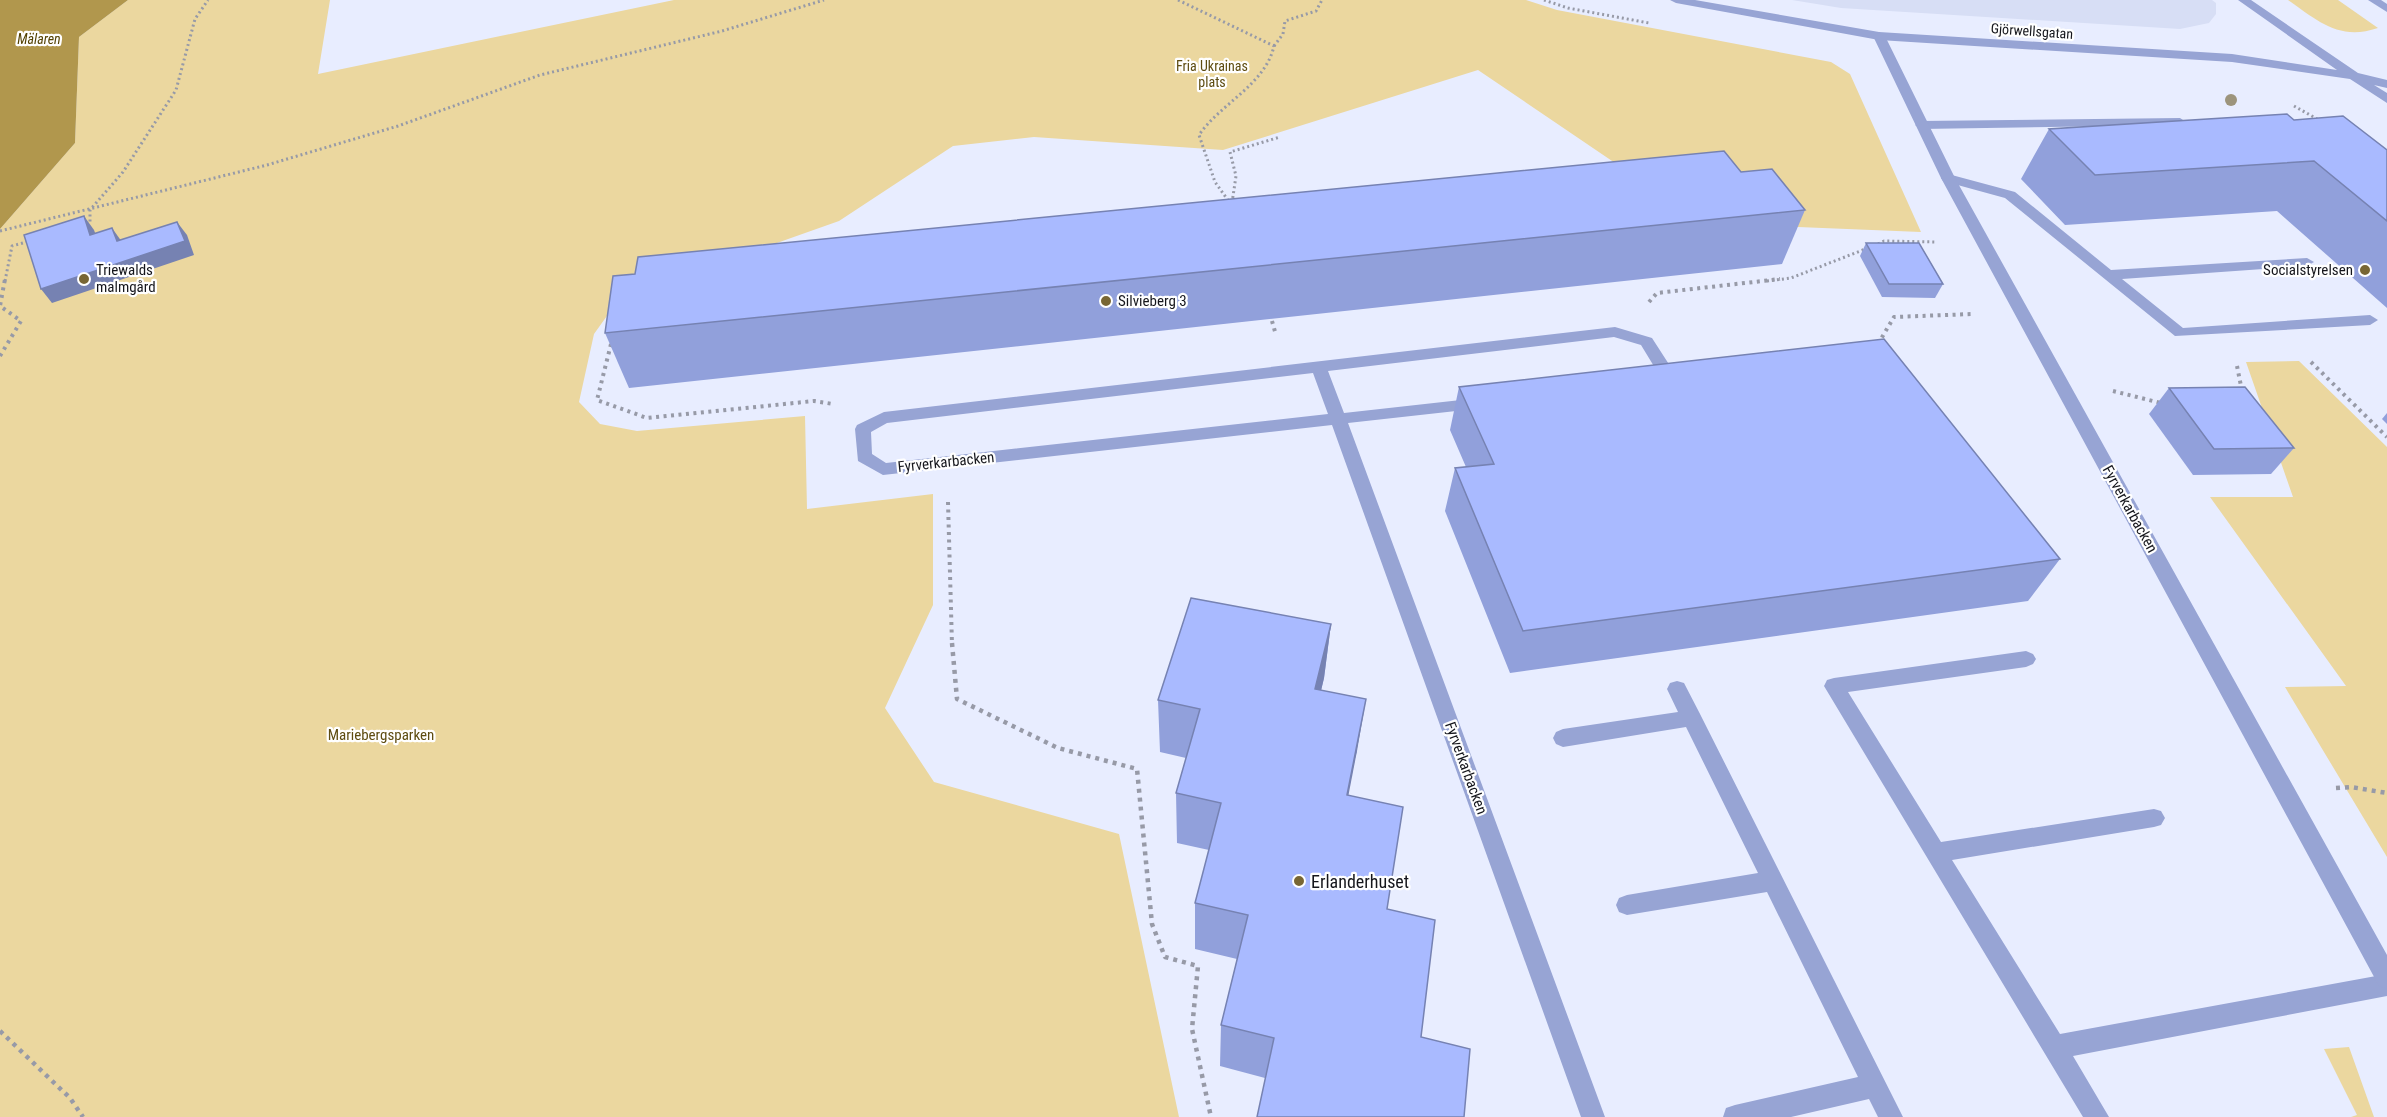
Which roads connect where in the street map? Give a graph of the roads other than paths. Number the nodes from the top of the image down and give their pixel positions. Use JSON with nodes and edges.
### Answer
{"nodes":[{"id":1,"x":1676,"y":0,"type":"edge"},
{"id":2,"x":2244,"y":0,"type":"edge"},
{"id":3,"x":2374,"y":0,"type":"edge"},
{"id":4,"x":2387,"y":9,"type":"edge"},
{"id":5,"x":1879,"y":36,"type":"junction"},
{"id":6,"x":2354,"y":76,"type":"junction"},
{"id":7,"x":2387,"y":84,"type":"edge"},
{"id":8,"x":2387,"y":99,"type":"edge"},
{"id":9,"x":2196,"y":122,"type":"edge"},
{"id":10,"x":1921,"y":124,"type":"junction"},
{"id":11,"x":1948,"y":178,"type":"junction"},
{"id":12,"x":2307,"y":262,"type":"dead end"},
{"id":13,"x":2108,"y":275,"type":"junction"},
{"id":14,"x":2370,"y":320,"type":"dead end"},
{"id":15,"x":1319,"y":367,"type":"junction"},
{"id":16,"x":1339,"y":420,"type":"junction"},
{"id":17,"x":2026,"y":659,"type":"dead end"},
{"id":18,"x":1677,"y":689,"type":"dead end"},
{"id":19,"x":1692,"y":718,"type":"junction"},
{"id":20,"x":1563,"y":738,"type":"dead end"},
{"id":21,"x":2154,"y":818,"type":"dead end"},
{"id":22,"x":1936,"y":853,"type":"junction"},
{"id":23,"x":1773,"y":881,"type":"junction"},
{"id":24,"x":1627,"y":905,"type":"dead end"},
{"id":25,"x":2387,"y":978,"type":"edge"},
{"id":26,"x":2387,"y":985,"type":"edge"},
{"id":27,"x":2055,"y":1047,"type":"junction"},
{"id":28,"x":1875,"y":1086,"type":"junction"},
{"id":29,"x":1593,"y":1117,"type":"edge"},
{"id":30,"x":1736,"y":1117,"type":"edge"},
{"id":31,"x":1891,"y":1117,"type":"edge"},
{"id":32,"x":2097,"y":1117,"type":"edge"}],
"edges":[{"from":1,"to":5,"type":"street","name":"Gjörwellsgatan"},
{"from":2,"to":6,"type":"street"},
{"from":3,"to":4,"type":"street"},
{"from":5,"to":6,"type":"street","name":"Gjörwellsgatan"},
{"from":5,"to":10,"type":"street","name":"Fyrverkarbacken"},
{"from":6,"to":7,"type":"street","name":"Gjörwellsgatan"},
{"from":6,"to":8,"type":"street"},
{"from":9,"to":10,"type":"street"},
{"from":10,"to":11,"type":"street","name":"Fyrverkarbacken"},
{"from":11,"to":13,"type":"street"},
{"from":11,"to":25,"type":"street","name":"Fyrverkarbacken"},
{"from":12,"to":13,"type":"street"},
{"from":13,"to":14,"type":"street"},
{"from":15,"to":16,"type":"street","name":"Fyrverkarbacken"},
{"from":15,"to":16,"type":"street","name":"Fyrverkarbacken"},
{"from":15,"to":16,"type":"street","name":"Fyrverkarbacken"},
{"from":16,"to":29,"type":"street","name":"Fyrverkarbacken"},
{"from":17,"to":22,"type":"street"},
{"from":18,"to":19,"type":"street"},
{"from":19,"to":20,"type":"street"},
{"from":19,"to":23,"type":"street"},
{"from":21,"to":22,"type":"street"},
{"from":22,"to":27,"type":"street"},
{"from":23,"to":24,"type":"street"},
{"from":23,"to":28,"type":"street"},
{"from":26,"to":27,"type":"street"},
{"from":27,"to":32,"type":"street"},
{"from":28,"to":30,"type":"street"},
{"from":28,"to":31,"type":"street"}]}
